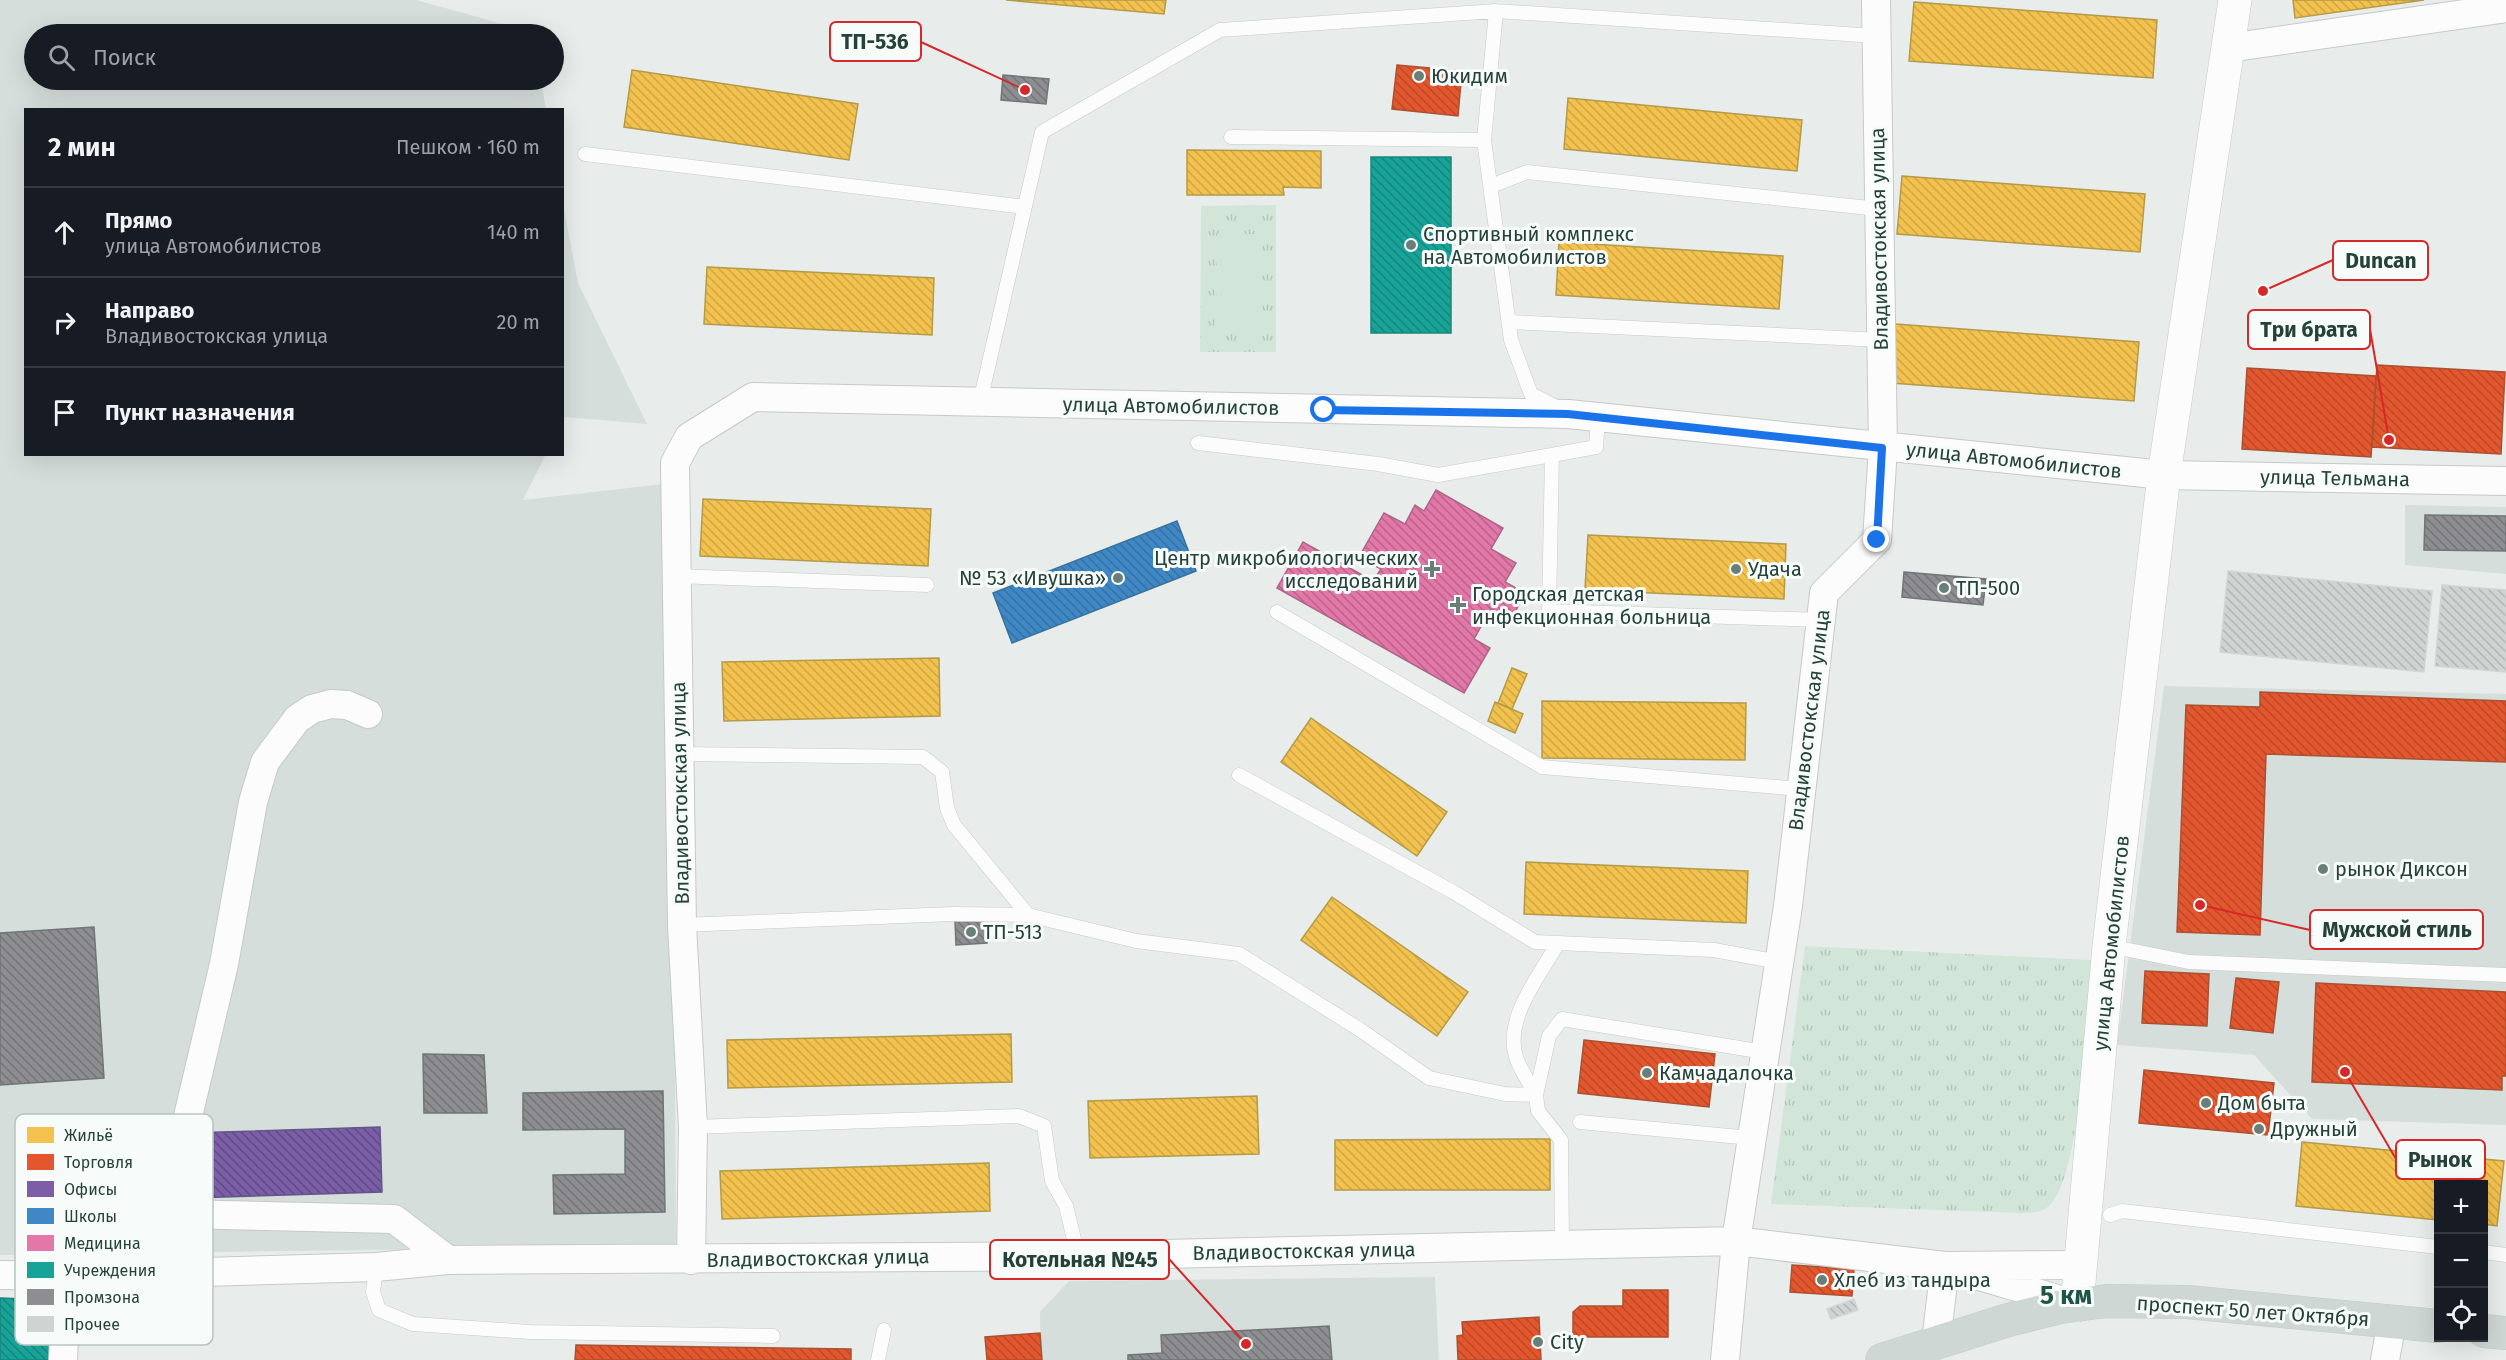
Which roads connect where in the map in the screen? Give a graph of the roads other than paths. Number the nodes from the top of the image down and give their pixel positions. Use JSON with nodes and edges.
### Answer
{"nodes":[{"id":1,"x":1528,"y":0,"type":"edge"},
{"id":2,"x":1876,"y":0,"type":"edge"},
{"id":3,"x":2235,"y":0,"type":"edge"},
{"id":4,"x":2506,"y":8,"type":"edge"},
{"id":5,"x":1496,"y":11,"type":"junction"},
{"id":6,"x":1537,"y":14,"type":"junction"},
{"id":7,"x":1876,"y":36,"type":"junction"},
{"id":8,"x":2228,"y":48,"type":"junction"},
{"id":9,"x":1230,"y":138,"type":"dead end"},
{"id":10,"x":1484,"y":140,"type":"junction"},
{"id":11,"x":585,"y":154,"type":"dead end"},
{"id":12,"x":1491,"y":186,"type":"junction"},
{"id":13,"x":1025,"y":207,"type":"junction"},
{"id":14,"x":1879,"y":209,"type":"junction"},
{"id":15,"x":1509,"y":322,"type":"junction"},
{"id":16,"x":1881,"y":340,"type":"junction"},
{"id":17,"x":980,"y":402,"type":"junction"},
{"id":18,"x":1568,"y":414,"type":"junction"},
{"id":19,"x":1598,"y":418,"type":"junction"},
{"id":20,"x":689,"y":437,"type":"joint"},
{"id":21,"x":1198,"y":443,"type":"dead end"},
{"id":22,"x":1882,"y":448,"type":"junction"},
{"id":23,"x":1552,"y":455,"type":"junction"},
{"id":24,"x":2164,"y":475,"type":"junction"},
{"id":25,"x":2506,"y":481,"type":"edge"},
{"id":26,"x":676,"y":576,"type":"junction"},
{"id":27,"x":927,"y":585,"type":"dead end"},
{"id":28,"x":1277,"y":612,"type":"dead end"},
{"id":29,"x":1820,"y":620,"type":"junction"},
{"id":30,"x":368,"y":714,"type":"dead end"},
{"id":31,"x":679,"y":754,"type":"junction"},
{"id":32,"x":1239,"y":775,"type":"dead end"},
{"id":33,"x":1800,"y":789,"type":"junction"},
{"id":34,"x":1028,"y":915,"type":"junction"},
{"id":35,"x":682,"y":925,"type":"junction"},
{"id":36,"x":1557,"y":945,"type":"junction"},
{"id":37,"x":2109,"y":946,"type":"junction"},
{"id":38,"x":1779,"y":962,"type":"junction"},
{"id":39,"x":2506,"y":975,"type":"edge"},
{"id":40,"x":1764,"y":1052,"type":"junction"},
{"id":41,"x":1536,"y":1095,"type":"junction"},
{"id":42,"x":189,"y":1114,"type":"edge"},
{"id":43,"x":1580,"y":1122,"type":"dead end"},
{"id":44,"x":693,"y":1127,"type":"junction"},
{"id":45,"x":1750,"y":1138,"type":"junction"},
{"id":46,"x":213,"y":1215,"type":"edge"},
{"id":47,"x":2109,"y":1215,"type":"dead end"},
{"id":48,"x":1736,"y":1241,"type":"junction"},
{"id":49,"x":1562,"y":1245,"type":"junction"},
{"id":50,"x":2434,"y":1246,"type":"edge"},
{"id":51,"x":2488,"y":1253,"type":"edge"},
{"id":52,"x":2506,"y":1255,"type":"edge"},
{"id":53,"x":1078,"y":1256,"type":"junction"},
{"id":54,"x":448,"y":1260,"type":"junction"},
{"id":55,"x":692,"y":1260,"type":"junction"},
{"id":56,"x":2080,"y":1265,"type":"junction"},
{"id":57,"x":1945,"y":1266,"type":"junction"},
{"id":58,"x":376,"y":1267,"type":"junction"},
{"id":59,"x":213,"y":1272,"type":"edge"},
{"id":60,"x":0,"y":1275,"type":"edge"},
{"id":61,"x":15,"y":1275,"type":"edge"},
{"id":62,"x":2077,"y":1305,"type":"junction"},
{"id":63,"x":2392,"y":1321,"type":"junction"},
{"id":64,"x":2434,"y":1325,"type":"edge"},
{"id":65,"x":884,"y":1330,"type":"dead end"},
{"id":66,"x":2488,"y":1331,"type":"edge"},
{"id":67,"x":2506,"y":1333,"type":"edge"},
{"id":68,"x":773,"y":1336,"type":"dead end"},
{"id":69,"x":1936,"y":1342,"type":"junction"},
{"id":70,"x":64,"y":1345,"type":"edge"},
{"id":71,"x":63,"y":1360,"type":"edge"},
{"id":72,"x":878,"y":1360,"type":"edge"},
{"id":73,"x":1725,"y":1360,"type":"edge"},
{"id":74,"x":1882,"y":1360,"type":"edge"},
{"id":75,"x":2385,"y":1360,"type":"edge"}],
"edges":[{"from":1,"to":6,"type":"lane"},
{"from":2,"to":7,"type":"street","name":"Владивостокская улица"},
{"from":3,"to":8,"type":"street","name":"улица Автомобилистов"},
{"from":4,"to":8,"type":"street"},
{"from":5,"to":6,"type":"lane"},
{"from":5,"to":10,"type":"lane"},
{"from":5,"to":13,"type":"lane"},
{"from":6,"to":7,"type":"lane"},
{"from":7,"to":14,"type":"street","name":"Владивостокская улица"},
{"from":8,"to":24,"type":"street","name":"улица Автомобилистов"},
{"from":9,"to":10,"type":"lane"},
{"from":10,"to":12,"type":"lane"},
{"from":11,"to":13,"type":"lane"},
{"from":12,"to":14,"type":"lane"},
{"from":12,"to":15,"type":"lane"},
{"from":13,"to":17,"type":"lane"},
{"from":14,"to":16,"type":"street","name":"Владивостокская улица"},
{"from":15,"to":16,"type":"lane"},
{"from":15,"to":18,"type":"lane"},
{"from":16,"to":22,"type":"street","name":"Владивостокская улица"},
{"from":17,"to":18,"type":"street","name":"улица Автомобилистов"},
{"from":17,"to":20,"type":"street","name":"улица Автомобилистов"},
{"from":18,"to":19,"type":"street","name":"улица Автомобилистов"},
{"from":19,"to":22,"type":"street","name":"улица Автомобилистов"},
{"from":19,"to":23,"type":"lane"},
{"from":20,"to":26,"type":"street","name":"Владивостокская улица"},
{"from":21,"to":23,"type":"lane"},
{"from":22,"to":24,"type":"street","name":"улица Автомобилистов"},
{"from":22,"to":29,"type":"street","name":"Владивостокская улица"},
{"from":23,"to":29,"type":"lane"},
{"from":24,"to":25,"type":"street","name":"улица Тельмана"},
{"from":24,"to":37,"type":"street","name":"улица Автомобилистов"},
{"from":26,"to":27,"type":"lane"},
{"from":26,"to":31,"type":"street","name":"Владивостокская улица"},
{"from":28,"to":33,"type":"lane"},
{"from":29,"to":33,"type":"street","name":"Владивостокская улица"},
{"from":30,"to":42,"type":"street"},
{"from":31,"to":34,"type":"lane"},
{"from":31,"to":35,"type":"street","name":"Владивостокская улица"},
{"from":32,"to":36,"type":"lane"},
{"from":33,"to":38,"type":"street","name":"Владивостокская улица"},
{"from":34,"to":35,"type":"lane"},
{"from":34,"to":41,"type":"lane"},
{"from":35,"to":44,"type":"street","name":"Владивостокская улица"},
{"from":36,"to":38,"type":"lane"},
{"from":36,"to":41,"type":"lane"},
{"from":37,"to":39,"type":"lane"},
{"from":37,"to":56,"type":"street","name":"улица Автомобилистов"},
{"from":38,"to":40,"type":"street","name":"Владивостокская улица"},
{"from":40,"to":41,"type":"lane"},
{"from":40,"to":45,"type":"street","name":"Владивостокская улица"},
{"from":41,"to":49,"type":"lane"},
{"from":43,"to":45,"type":"lane"},
{"from":44,"to":53,"type":"lane"},
{"from":44,"to":55,"type":"street","name":"Владивостокская улица"},
{"from":45,"to":48,"type":"street","name":"Владивостокская улица"},
{"from":46,"to":54,"type":"street"},
{"from":47,"to":50,"type":"lane"},
{"from":48,"to":49,"type":"street","name":"Владивостокская улица"},
{"from":48,"to":57,"type":"street","name":"Владивостокская улица"},
{"from":48,"to":73,"type":"street","name":"Владивостокская улица"},
{"from":49,"to":53,"type":"street","name":"Владивостокская улица"},
{"from":51,"to":52,"type":"lane"},
{"from":53,"to":55,"type":"street","name":"Владивостокская улица"},
{"from":54,"to":55,"type":"street","name":"Владивостокская улица"},
{"from":54,"to":58,"type":"street","name":"Владивостокская улица"},
{"from":56,"to":57,"type":"street","name":"Владивостокская улица"},
{"from":56,"to":62,"type":"street","name":"улица Автомобилистов"},
{"from":57,"to":62,"type":"street","name":"Владивостокская улица"},
{"from":57,"to":69,"type":"street"},
{"from":58,"to":59,"type":"street","name":"Владивостокская улица"},
{"from":58,"to":68,"type":"lane"},
{"from":60,"to":61,"type":"street","name":"Владивостокская улица"},
{"from":62,"to":63,"type":"main road","name":"проспект 50 лет Октября"},
{"from":62,"to":69,"type":"main road","name":"проспект 50 лет Октября"},
{"from":63,"to":64,"type":"main road","name":"проспект 50 лет Октября"},
{"from":63,"to":75,"type":"street","name":"проспект 50 лет Октября"},
{"from":65,"to":72,"type":"lane"},
{"from":66,"to":67,"type":"main road"},
{"from":69,"to":74,"type":"main road","name":"проспект 50 лет Октября"},
{"from":70,"to":71,"type":"street"}]}
